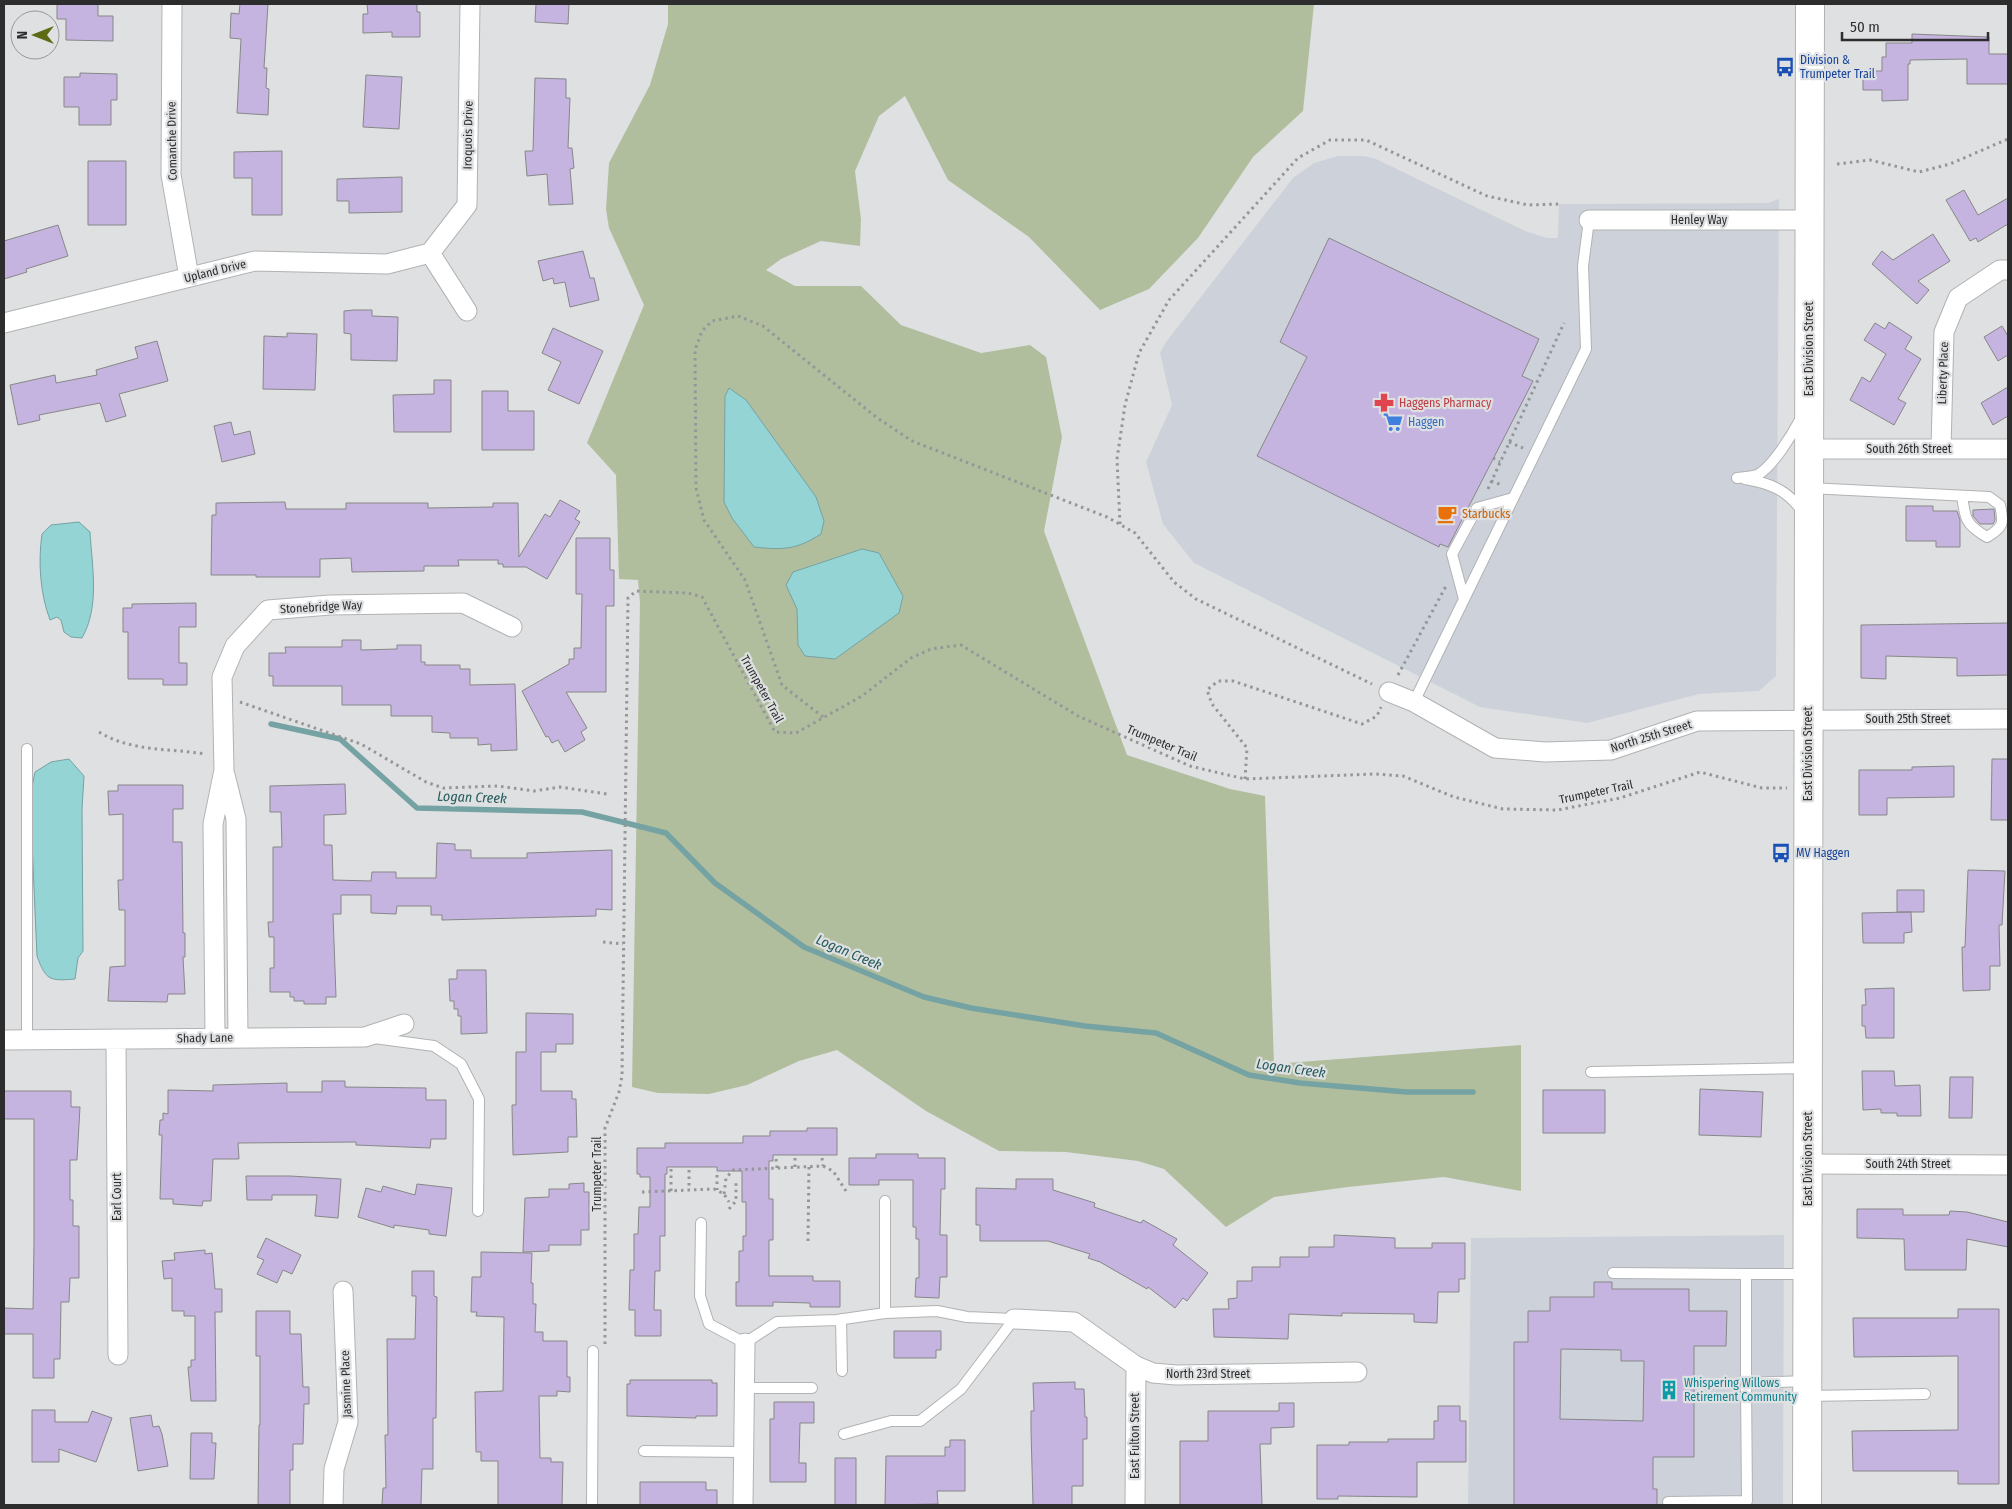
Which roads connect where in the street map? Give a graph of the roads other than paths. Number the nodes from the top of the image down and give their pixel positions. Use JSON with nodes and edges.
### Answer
{"nodes":[{"id":1,"x":172,"y":4,"type":"edge"},
{"id":2,"x":470,"y":4,"type":"edge"},
{"id":3,"x":1810,"y":4,"type":"edge"},
{"id":4,"x":1589,"y":220,"type":"joint"},
{"id":5,"x":1809,"y":220,"type":"junction"},
{"id":6,"x":430,"y":253,"type":"junction"},
{"id":7,"x":2008,"y":270,"type":"edge"},
{"id":8,"x":189,"y":277,"type":"junction"},
{"id":9,"x":467,"y":310,"type":"dead end"},
{"id":10,"x":4,"y":323,"type":"edge"},
{"id":11,"x":1809,"y":403,"type":"junction"},
{"id":12,"x":2008,"y":448,"type":"edge"},
{"id":13,"x":1809,"y":449,"type":"junction"},
{"id":14,"x":1941,"y":449,"type":"junction"},
{"id":15,"x":1808,"y":488,"type":"junction"},
{"id":16,"x":1962,"y":496,"type":"junction"},
{"id":17,"x":1513,"y":498,"type":"junction"},
{"id":18,"x":1808,"y":521,"type":"junction"},
{"id":19,"x":1464,"y":599,"type":"junction"},
{"id":20,"x":512,"y":627,"type":"dead end"},
{"id":21,"x":1389,"y":692,"type":"road end"},
{"id":22,"x":1414,"y":702,"type":"junction"},
{"id":23,"x":2008,"y":719,"type":"edge"},
{"id":24,"x":1808,"y":720,"type":"junction"},
{"id":25,"x":26,"y":749,"type":"dead end"},
{"id":26,"x":224,"y":770,"type":"junction"},
{"id":27,"x":404,"y":1024,"type":"dead end"},
{"id":28,"x":365,"y":1037,"type":"junction"},
{"id":29,"x":215,"y":1038,"type":"junction"},
{"id":30,"x":238,"y":1038,"type":"junction"},
{"id":31,"x":116,"y":1039,"type":"junction"},
{"id":32,"x":4,"y":1040,"type":"edge"},
{"id":33,"x":27,"y":1040,"type":"junction"},
{"id":34,"x":1808,"y":1068,"type":"junction"},
{"id":35,"x":1591,"y":1072,"type":"dead end"},
{"id":36,"x":1808,"y":1164,"type":"junction"},
{"id":37,"x":2008,"y":1165,"type":"edge"},
{"id":38,"x":885,"y":1201,"type":"dead end"},
{"id":39,"x":478,"y":1211,"type":"dead end"},
{"id":40,"x":701,"y":1223,"type":"dead end"},
{"id":41,"x":1614,"y":1273,"type":"dead end"},
{"id":42,"x":1746,"y":1274,"type":"junction"},
{"id":43,"x":1808,"y":1274,"type":"junction"},
{"id":44,"x":343,"y":1291,"type":"dead end"},
{"id":45,"x":885,"y":1313,"type":"junction"},
{"id":46,"x":1014,"y":1319,"type":"junction"},
{"id":47,"x":841,"y":1320,"type":"junction"},
{"id":48,"x":745,"y":1343,"type":"junction"},
{"id":49,"x":593,"y":1351,"type":"dead end"},
{"id":50,"x":118,"y":1355,"type":"dead end"},
{"id":51,"x":1136,"y":1366,"type":"junction"},
{"id":52,"x":842,"y":1371,"type":"dead end"},
{"id":53,"x":1357,"y":1372,"type":"dead end"},
{"id":54,"x":1746,"y":1383,"type":"junction"},
{"id":55,"x":744,"y":1388,"type":"junction"},
{"id":56,"x":812,"y":1388,"type":"dead end"},
{"id":57,"x":1808,"y":1389,"type":"junction"},
{"id":58,"x":1925,"y":1394,"type":"dead end"},
{"id":59,"x":844,"y":1434,"type":"dead end"},
{"id":60,"x":644,"y":1450,"type":"dead end"},
{"id":61,"x":743,"y":1452,"type":"junction"},
{"id":62,"x":1668,"y":1502,"type":"dead end"},
{"id":63,"x":334,"y":1505,"type":"edge"},
{"id":64,"x":592,"y":1505,"type":"edge"},
{"id":65,"x":744,"y":1505,"type":"edge"},
{"id":66,"x":1135,"y":1505,"type":"edge"},
{"id":67,"x":1808,"y":1505,"type":"edge"}],
"edges":[{"from":1,"to":8,"type":"street","name":"Comanche Drive"},
{"from":2,"to":6,"type":"street","name":"Iroquois Drive"},
{"from":3,"to":5,"type":"street","name":"East Division Street"},
{"from":4,"to":5,"type":"street","name":"Henley Way"},
{"from":4,"to":17,"type":"lane"},
{"from":5,"to":11,"type":"street","name":"East Division Street"},
{"from":6,"to":8,"type":"street","name":"Upland Drive"},
{"from":6,"to":9,"type":"street"},
{"from":7,"to":14,"type":"street","name":"Liberty Place"},
{"from":8,"to":10,"type":"street","name":"Upland Drive"},
{"from":11,"to":13,"type":"street","name":"East Division Street"},
{"from":11,"to":18,"type":"lane"},
{"from":12,"to":14,"type":"street","name":"South 26th Street"},
{"from":13,"to":14,"type":"street","name":"South 26th Street"},
{"from":13,"to":15,"type":"street","name":"East Division Street"},
{"from":15,"to":16,"type":"lane"},
{"from":15,"to":18,"type":"street","name":"East Division Street"},
{"from":16,"to":16,"type":"lane"},
{"from":17,"to":19,"type":"lane"},
{"from":17,"to":19,"type":"lane"},
{"from":18,"to":24,"type":"street","name":"East Division Street"},
{"from":19,"to":22,"type":"lane"},
{"from":20,"to":26,"type":"street","name":"Stonebridge Way"},
{"from":21,"to":22,"type":"street","name":"North 25th Street"},
{"from":22,"to":24,"type":"street","name":"North 25th Street"},
{"from":23,"to":24,"type":"street","name":"South 25th Street"},
{"from":24,"to":34,"type":"street","name":"East Division Street"},
{"from":25,"to":33,"type":"lane"},
{"from":26,"to":29,"type":"street","name":"Stonebridge Way"},
{"from":26,"to":30,"type":"street","name":"Stonebridge Way"},
{"from":27,"to":28,"type":"street","name":"Shady Lane"},
{"from":28,"to":30,"type":"street","name":"Shady Lane"},
{"from":28,"to":39,"type":"lane"},
{"from":29,"to":30,"type":"street","name":"Shady Lane"},
{"from":29,"to":31,"type":"street","name":"Shady Lane"},
{"from":31,"to":33,"type":"street","name":"Shady Lane"},
{"from":31,"to":50,"type":"street","name":"Earl Court"},
{"from":32,"to":33,"type":"street","name":"Shady Lane"},
{"from":34,"to":35,"type":"lane"},
{"from":34,"to":36,"type":"street","name":"East Division Street"},
{"from":36,"to":37,"type":"street","name":"South 24th Street"},
{"from":36,"to":43,"type":"street","name":"East Division Street"},
{"from":38,"to":45,"type":"lane"},
{"from":40,"to":48,"type":"lane"},
{"from":41,"to":42,"type":"lane"},
{"from":42,"to":43,"type":"lane"},
{"from":42,"to":54,"type":"lane"},
{"from":43,"to":57,"type":"street","name":"East Division Street"},
{"from":44,"to":63,"type":"street","name":"Jasmine Place"},
{"from":45,"to":46,"type":"lane"},
{"from":45,"to":47,"type":"lane"},
{"from":46,"to":51,"type":"street","name":"North 23rd Street"},
{"from":46,"to":59,"type":"lane"},
{"from":47,"to":48,"type":"lane"},
{"from":47,"to":52,"type":"lane"},
{"from":48,"to":55,"type":"street"},
{"from":49,"to":64,"type":"lane"},
{"from":51,"to":53,"type":"street","name":"North 23rd Street"},
{"from":51,"to":66,"type":"street","name":"East Fulton Street"},
{"from":54,"to":57,"type":"lane"},
{"from":54,"to":62,"type":"lane"},
{"from":55,"to":56,"type":"lane"},
{"from":55,"to":61,"type":"street"},
{"from":57,"to":58,"type":"lane"},
{"from":57,"to":67,"type":"street","name":"East Division Street"},
{"from":60,"to":61,"type":"lane"},
{"from":61,"to":65,"type":"street"}]}
